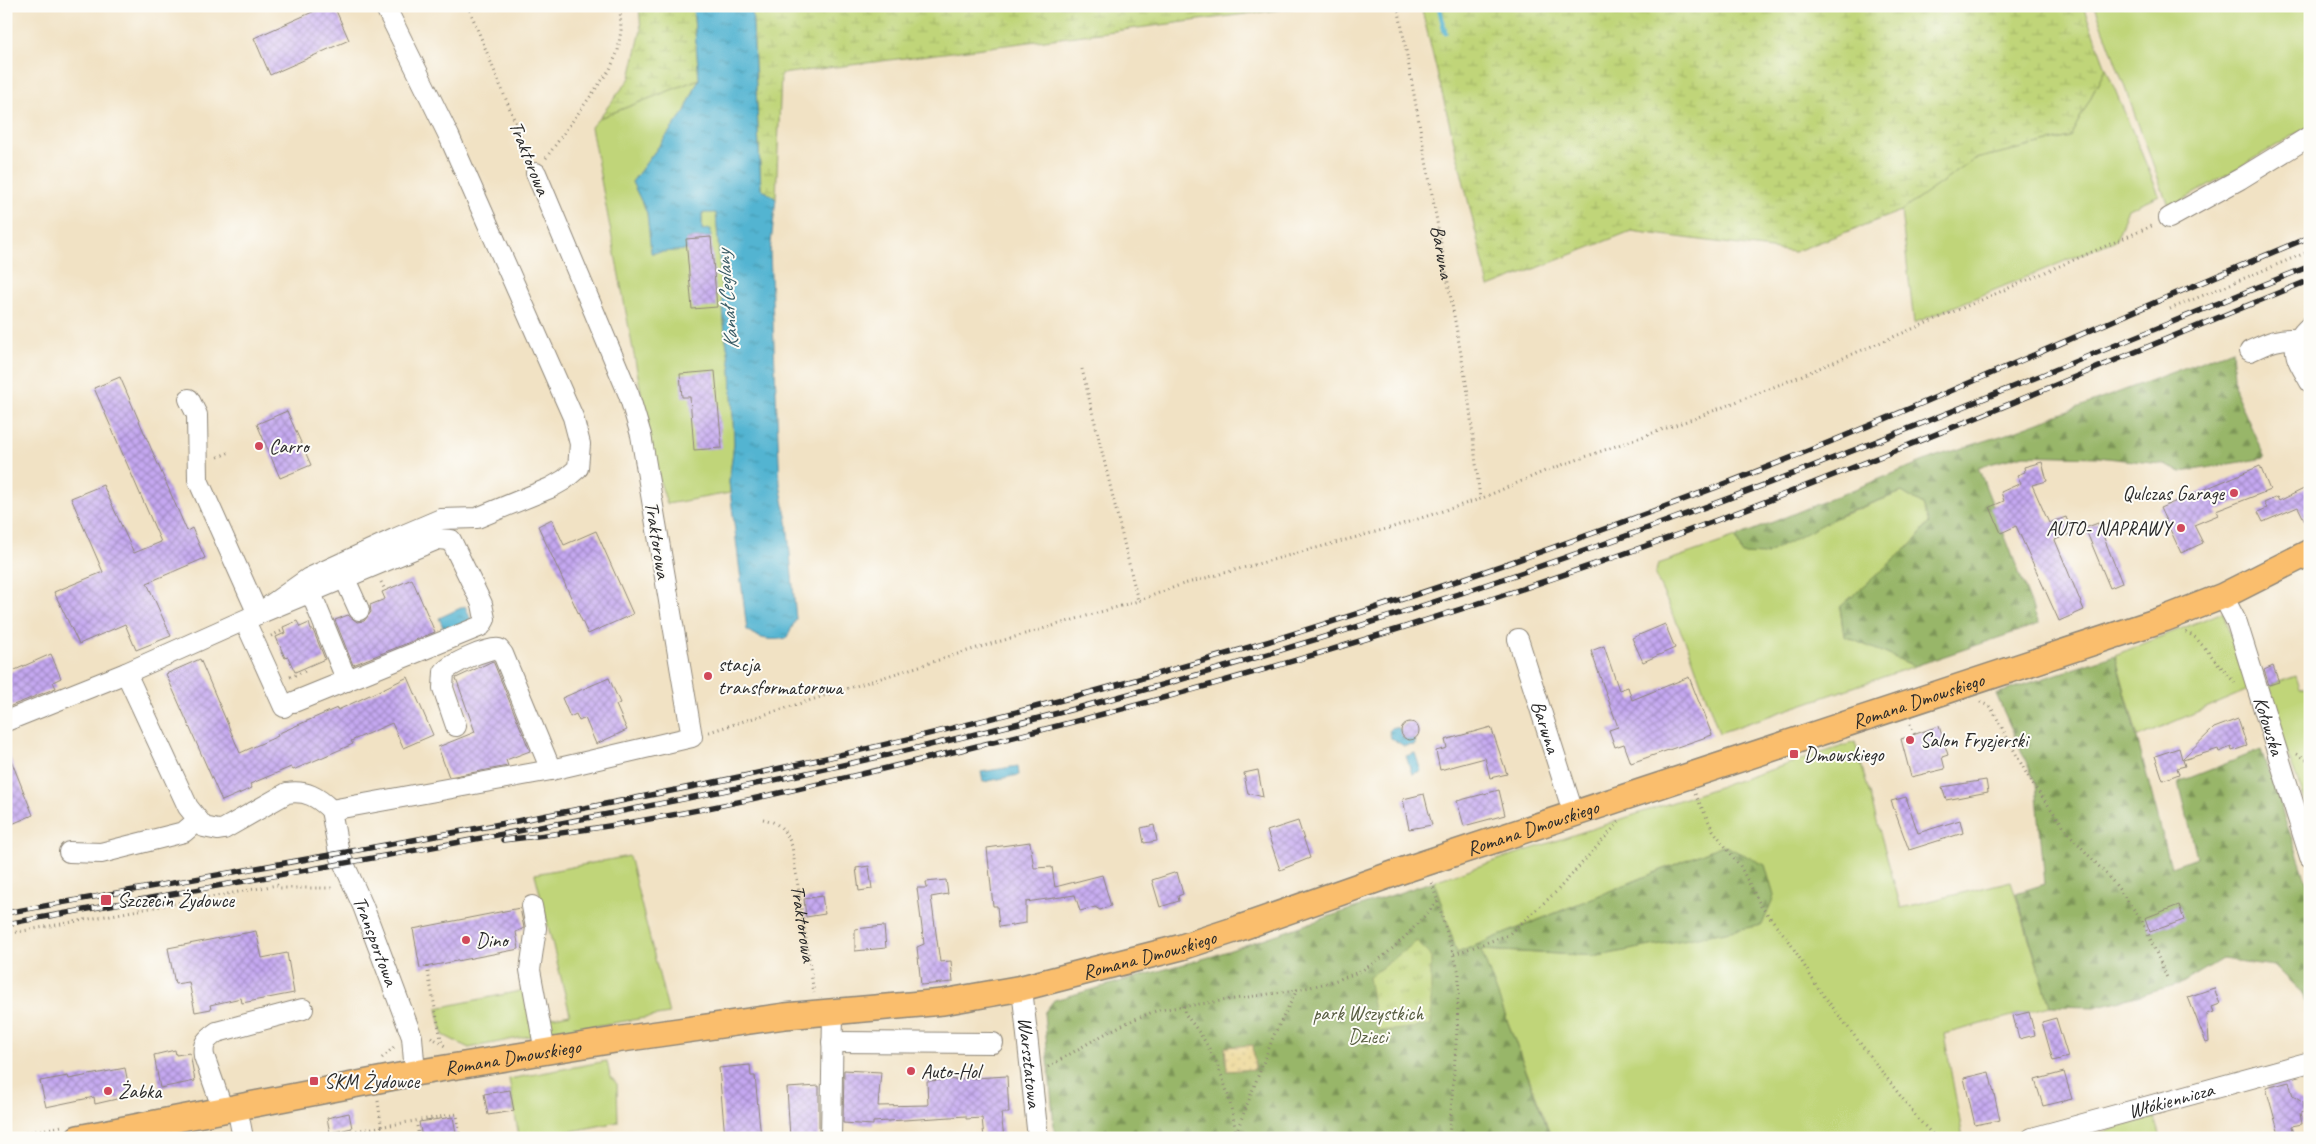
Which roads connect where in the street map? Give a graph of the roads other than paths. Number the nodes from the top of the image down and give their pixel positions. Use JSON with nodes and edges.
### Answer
{"nodes":[{"id":1,"x":386,"y":6,"type":"edge"},
{"id":2,"x":2310,"y":136,"type":"edge"},
{"id":3,"x":536,"y":173,"type":"road end"},
{"id":4,"x":2169,"y":218,"type":"road end"},
{"id":5,"x":2304,"y":333,"type":"edge"},
{"id":6,"x":2250,"y":351,"type":"dead end"},
{"id":7,"x":2310,"y":382,"type":"edge"},
{"id":8,"x":190,"y":399,"type":"dead end"},
{"id":9,"x":2310,"y":552,"type":"edge"},
{"id":10,"x":345,"y":579,"type":"junction"},
{"id":11,"x":310,"y":593,"type":"junction"},
{"id":12,"x":2223,"y":596,"type":"junction"},
{"id":13,"x":359,"y":610,"type":"dead end"},
{"id":14,"x":251,"y":617,"type":"junction"},
{"id":15,"x":1518,"y":639,"type":"dead end"},
{"id":16,"x":126,"y":673,"type":"junction"},
{"id":17,"x":347,"y":681,"type":"junction"},
{"id":18,"x":6,"y":721,"type":"edge"},
{"id":19,"x":456,"y":726,"type":"dead end"},
{"id":20,"x":550,"y":770,"type":"junction"},
{"id":21,"x":331,"y":810,"type":"junction"},
{"id":22,"x":1574,"y":815,"type":"junction"},
{"id":23,"x":197,"y":821,"type":"junction"},
{"id":24,"x":2304,"y":822,"type":"edge"},
{"id":25,"x":69,"y":852,"type":"dead end"},
{"id":26,"x":2310,"y":857,"type":"edge"},
{"id":27,"x":532,"y":906,"type":"dead end"},
{"id":28,"x":1022,"y":988,"type":"junction"},
{"id":29,"x":303,"y":1009,"type":"dead end"},
{"id":30,"x":825,"y":1013,"type":"junction"},
{"id":31,"x":832,"y":1042,"type":"junction"},
{"id":32,"x":992,"y":1043,"type":"dead end"},
{"id":33,"x":545,"y":1052,"type":"junction"},
{"id":34,"x":2310,"y":1062,"type":"edge"},
{"id":35,"x":415,"y":1073,"type":"junction"},
{"id":36,"x":230,"y":1108,"type":"junction"},
{"id":37,"x":72,"y":1132,"type":"edge"},
{"id":38,"x":243,"y":1138,"type":"edge"},
{"id":39,"x":831,"y":1138,"type":"edge"},
{"id":40,"x":1038,"y":1138,"type":"edge"},
{"id":41,"x":2032,"y":1138,"type":"edge"}],
"edges":[{"from":1,"to":14,"type":"street"},
{"from":2,"to":4,"type":"street"},
{"from":3,"to":20,"type":"street","name":"Traktorowa"},
{"from":5,"to":6,"type":"street"},
{"from":5,"to":7,"type":"street"},
{"from":8,"to":14,"type":"street"},
{"from":9,"to":12,"type":"main road","name":"Romana Dmowskiego"},
{"from":10,"to":11,"type":"street"},
{"from":10,"to":13,"type":"street"},
{"from":10,"to":17,"type":"street"},
{"from":11,"to":14,"type":"street"},
{"from":11,"to":17,"type":"street"},
{"from":12,"to":22,"type":"main road","name":"Romana Dmowskiego"},
{"from":12,"to":24,"type":"street","name":"Kołowska"},
{"from":14,"to":16,"type":"street"},
{"from":14,"to":17,"type":"street"},
{"from":15,"to":22,"type":"street","name":"Barwna"},
{"from":16,"to":18,"type":"street"},
{"from":16,"to":23,"type":"street"},
{"from":19,"to":20,"type":"street"},
{"from":20,"to":21,"type":"street"},
{"from":21,"to":23,"type":"street"},
{"from":21,"to":35,"type":"street","name":"Transportowa"},
{"from":22,"to":28,"type":"main road","name":"Romana Dmowskiego"},
{"from":23,"to":25,"type":"street"},
{"from":24,"to":26,"type":"street","name":"Kołowska"},
{"from":27,"to":33,"type":"street"},
{"from":28,"to":30,"type":"main road","name":"Romana Dmowskiego"},
{"from":28,"to":40,"type":"street","name":"Warsztatowa"},
{"from":29,"to":36,"type":"street"},
{"from":30,"to":31,"type":"street"},
{"from":30,"to":33,"type":"main road","name":"Romana Dmowskiego"},
{"from":31,"to":32,"type":"street"},
{"from":31,"to":39,"type":"street"},
{"from":33,"to":35,"type":"main road","name":"Romana Dmowskiego"},
{"from":34,"to":41,"type":"street","name":"Włókiennicza"},
{"from":35,"to":36,"type":"main road","name":"Romana Dmowskiego"},
{"from":36,"to":37,"type":"main road","name":"Romana Dmowskiego"},
{"from":36,"to":38,"type":"street"}]}
